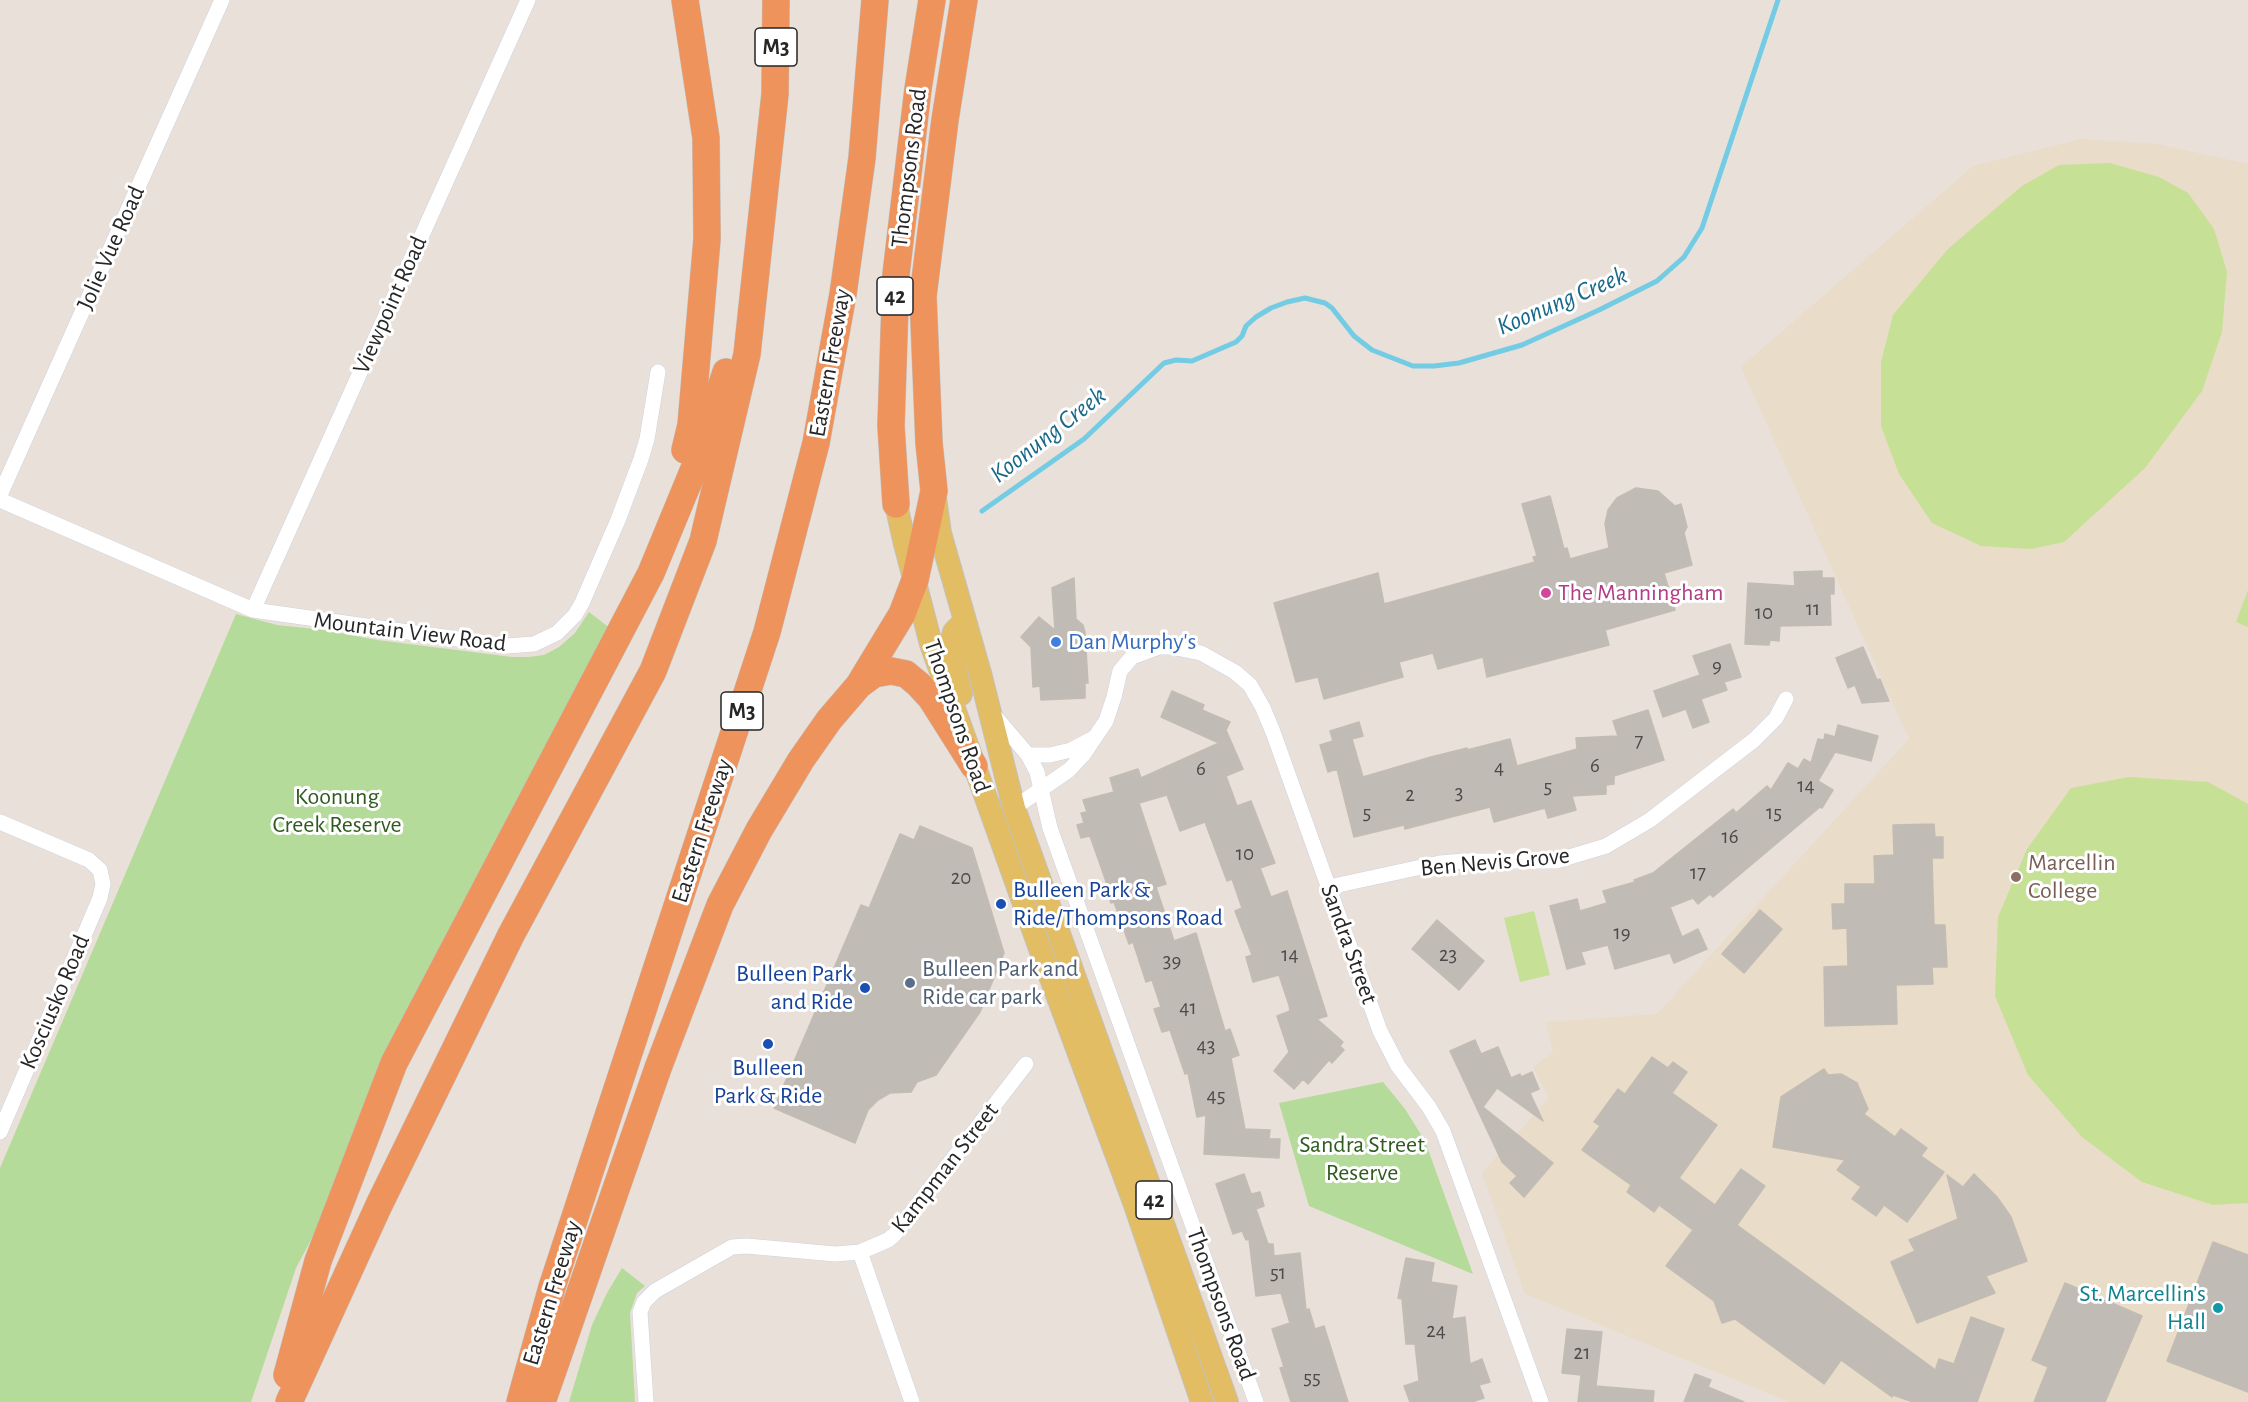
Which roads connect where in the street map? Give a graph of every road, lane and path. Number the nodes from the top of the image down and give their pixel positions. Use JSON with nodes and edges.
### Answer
{"nodes":[{"id":1,"x":222,"y":0,"type":"edge"},
{"id":2,"x":528,"y":0,"type":"edge"},
{"id":3,"x":685,"y":0,"type":"edge"},
{"id":4,"x":776,"y":0,"type":"edge"},
{"id":5,"x":875,"y":0,"type":"edge"},
{"id":6,"x":932,"y":0,"type":"edge"},
{"id":7,"x":964,"y":0,"type":"edge"},
{"id":8,"x":775,"y":94,"type":"junction"},
{"id":9,"x":658,"y":372,"type":"dead end"},
{"id":10,"x":934,"y":491,"type":"junction"},
{"id":11,"x":0,"y":495,"type":"edge"},
{"id":12,"x":0,"y":500,"type":"edge"},
{"id":13,"x":897,"y":504,"type":"joint"},
{"id":14,"x":651,"y":573,"type":"junction"},
{"id":15,"x":915,"y":580,"type":"junction"},
{"id":16,"x":253,"y":610,"type":"junction"},
{"id":17,"x":965,"y":621,"type":"junction"},
{"id":18,"x":859,"y":685,"type":"junction"},
{"id":19,"x":1786,"y":699,"type":"dead end"},
{"id":20,"x":988,"y":708,"type":"junction"},
{"id":21,"x":1094,"y":738,"type":"junction"},
{"id":22,"x":1028,"y":755,"type":"junction"},
{"id":23,"x":974,"y":766,"type":"junction"},
{"id":24,"x":1042,"y":789,"type":"junction"},
{"id":25,"x":1014,"y":808,"type":"junction"},
{"id":26,"x":0,"y":822,"type":"edge"},
{"id":27,"x":1329,"y":887,"type":"junction"},
{"id":28,"x":1026,"y":1064,"type":"dead end"},
{"id":29,"x":0,"y":1132,"type":"edge"},
{"id":30,"x":860,"y":1252,"type":"junction"},
{"id":31,"x":279,"y":1402,"type":"edge"},
{"id":32,"x":289,"y":1402,"type":"edge"},
{"id":33,"x":520,"y":1402,"type":"edge"},
{"id":34,"x":542,"y":1402,"type":"edge"},
{"id":35,"x":646,"y":1402,"type":"edge"},
{"id":36,"x":912,"y":1402,"type":"edge"},
{"id":37,"x":1202,"y":1402,"type":"edge"},
{"id":38,"x":1227,"y":1402,"type":"edge"},
{"id":39,"x":1256,"y":1402,"type":"edge"},
{"id":40,"x":1541,"y":1402,"type":"edge"}],
"edges":[{"from":1,"to":11,"type":"street","name":"Jolie Vue Road"},
{"from":2,"to":16,"type":"street","name":"Viewpoint Road"},
{"from":3,"to":14,"type":"highway"},
{"from":4,"to":8,"type":"highway","number":"M3"},
{"from":5,"to":33,"type":"highway","name":"Eastern Freeway","number":"M3"},
{"from":6,"to":13,"type":"highway","name":"Thompsons Road","number":"42"},
{"from":7,"to":10,"type":"highway","name":"Thompsons Road","number":"42"},
{"from":8,"to":14,"type":"highway","number":"M3"},
{"from":8,"to":32,"type":"highway","number":"M3"},
{"from":9,"to":16,"type":"street","name":"Mountain View Road"},
{"from":10,"to":15,"type":"highway"},
{"from":10,"to":17,"type":"main road","name":"Thompsons Road","number":"42"},
{"from":12,"to":16,"type":"street","name":"Mountain View Road"},
{"from":13,"to":15,"type":"main road","name":"Thompsons Road","number":"42"},
{"from":14,"to":31,"type":"highway","number":"M3"},
{"from":15,"to":18,"type":"highway"},
{"from":15,"to":23,"type":"main road","name":"Thompsons Road","number":"42"},
{"from":17,"to":20,"type":"main road","name":"Thompsons Road","number":"42"},
{"from":17,"to":23,"type":"main road"},
{"from":18,"to":23,"type":"highway"},
{"from":18,"to":34,"type":"highway"},
{"from":19,"to":27,"type":"street","name":"Ben Nevis Grove"},
{"from":20,"to":22,"type":"street","name":"Thompsons Road"},
{"from":20,"to":25,"type":"main road","name":"Thompsons Road","number":"42"},
{"from":21,"to":22,"type":"street"},
{"from":21,"to":24,"type":"street","name":"Sandra Street"},
{"from":21,"to":27,"type":"street","name":"Sandra Street"},
{"from":22,"to":24,"type":"street","name":"Thompsons Road"},
{"from":23,"to":37,"type":"main road","name":"Thompsons Road","number":"42"},
{"from":24,"to":25,"type":"street","name":"Sandra Street"},
{"from":24,"to":39,"type":"street","name":"Thompsons Road"},
{"from":25,"to":38,"type":"main road","name":"Thompsons Road","number":"42"},
{"from":26,"to":29,"type":"street","name":"Kosciusko Road"},
{"from":27,"to":40,"type":"street","name":"Sandra Street"},
{"from":28,"to":30,"type":"street","name":"Kampman Street"},
{"from":30,"to":35,"type":"street","name":"Kampman Street"},
{"from":30,"to":36,"type":"street"}]}
